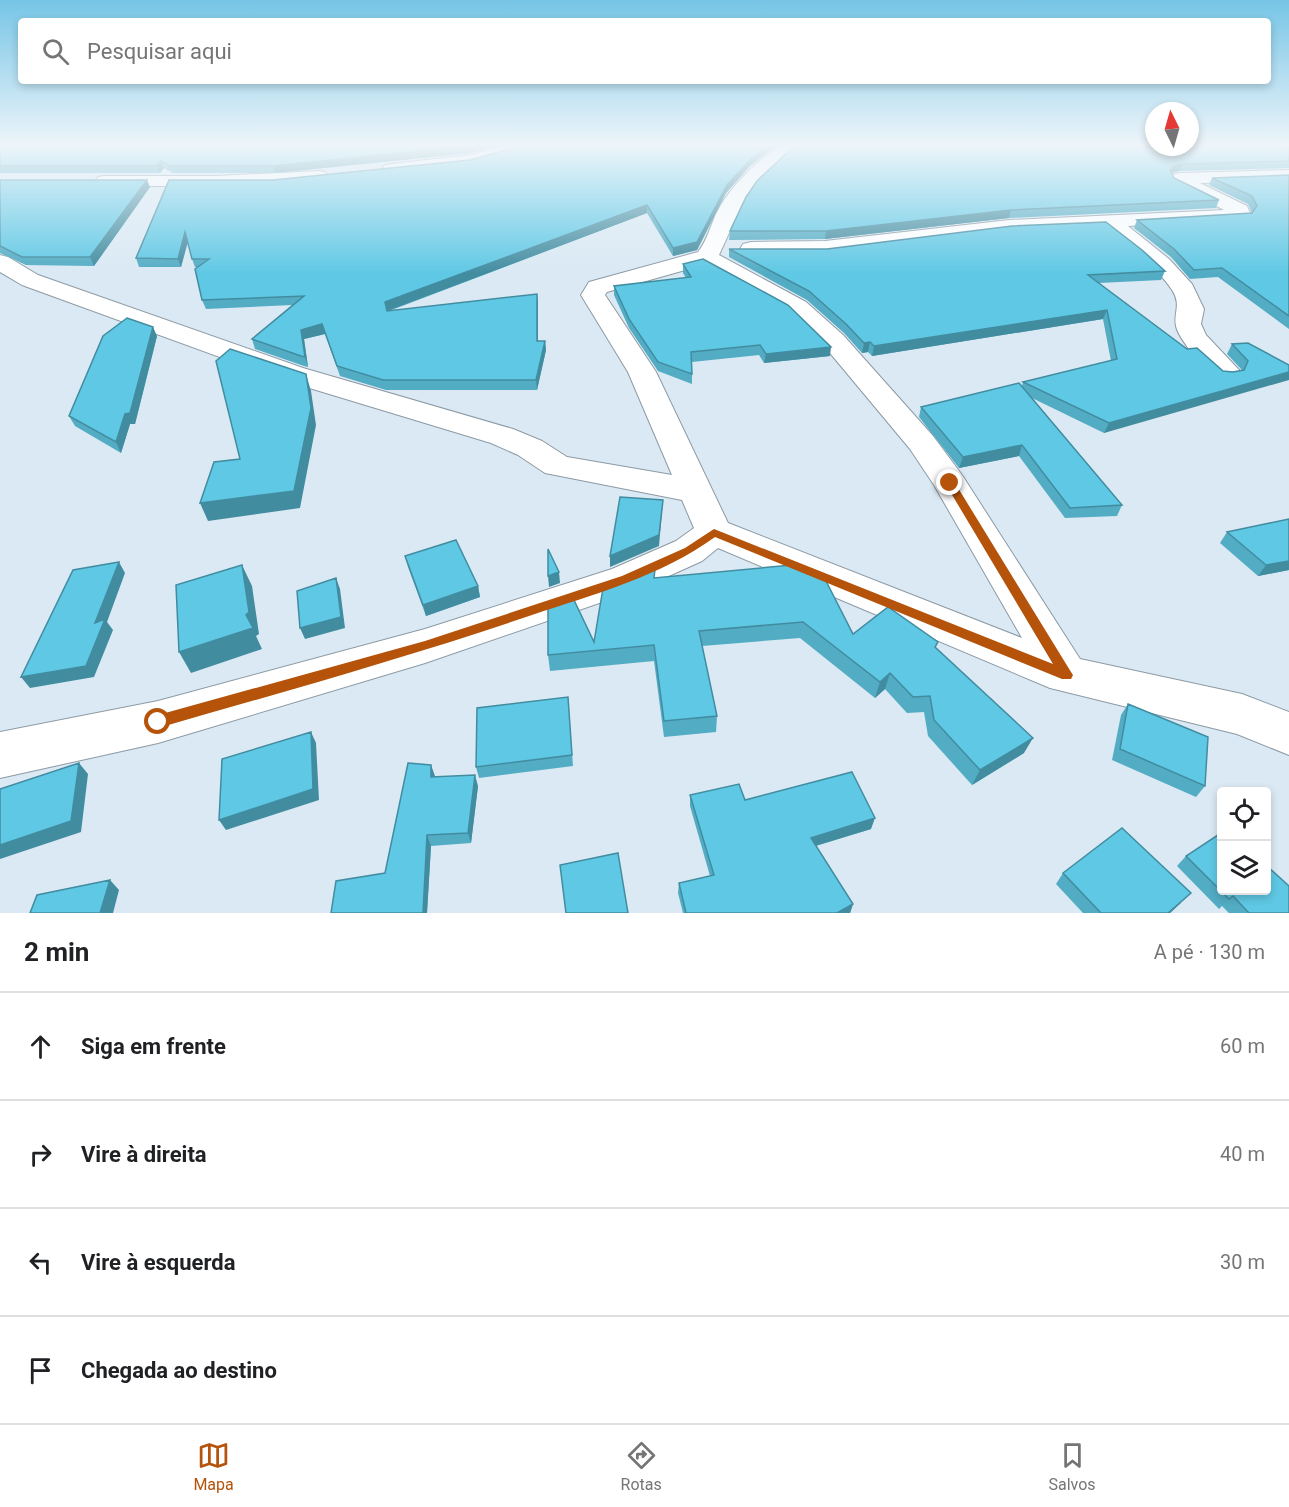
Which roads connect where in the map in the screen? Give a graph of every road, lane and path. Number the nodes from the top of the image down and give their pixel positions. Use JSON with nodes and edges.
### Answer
{"nodes":[{"id":1,"x":743,"y":189,"type":"edge"},
{"id":2,"x":1197,"y":189,"type":"edge"},
{"id":3,"x":1107,"y":221,"type":"junction"},
{"id":4,"x":710,"y":253,"type":"junction"},
{"id":5,"x":0,"y":262,"type":"edge"},
{"id":6,"x":1227,"y":372,"type":"edge"},
{"id":7,"x":696,"y":491,"type":"junction"},
{"id":8,"x":714,"y":532,"type":"junction"},
{"id":9,"x":1066,"y":675,"type":"junction"},
{"id":10,"x":1289,"y":734,"type":"edge"},
{"id":11,"x":0,"y":755,"type":"edge"}],
"edges":[{"from":1,"to":4,"type":"street"},
{"from":2,"to":3,"type":"street"},
{"from":3,"to":4,"type":"street"},
{"from":3,"to":6,"type":"street"},
{"from":4,"to":7,"type":"street"},
{"from":4,"to":9,"type":"street"},
{"from":5,"to":7,"type":"street"},
{"from":7,"to":8,"type":"street"},
{"from":8,"to":9,"type":"street"},
{"from":8,"to":11,"type":"street"},
{"from":9,"to":10,"type":"street"}]}
